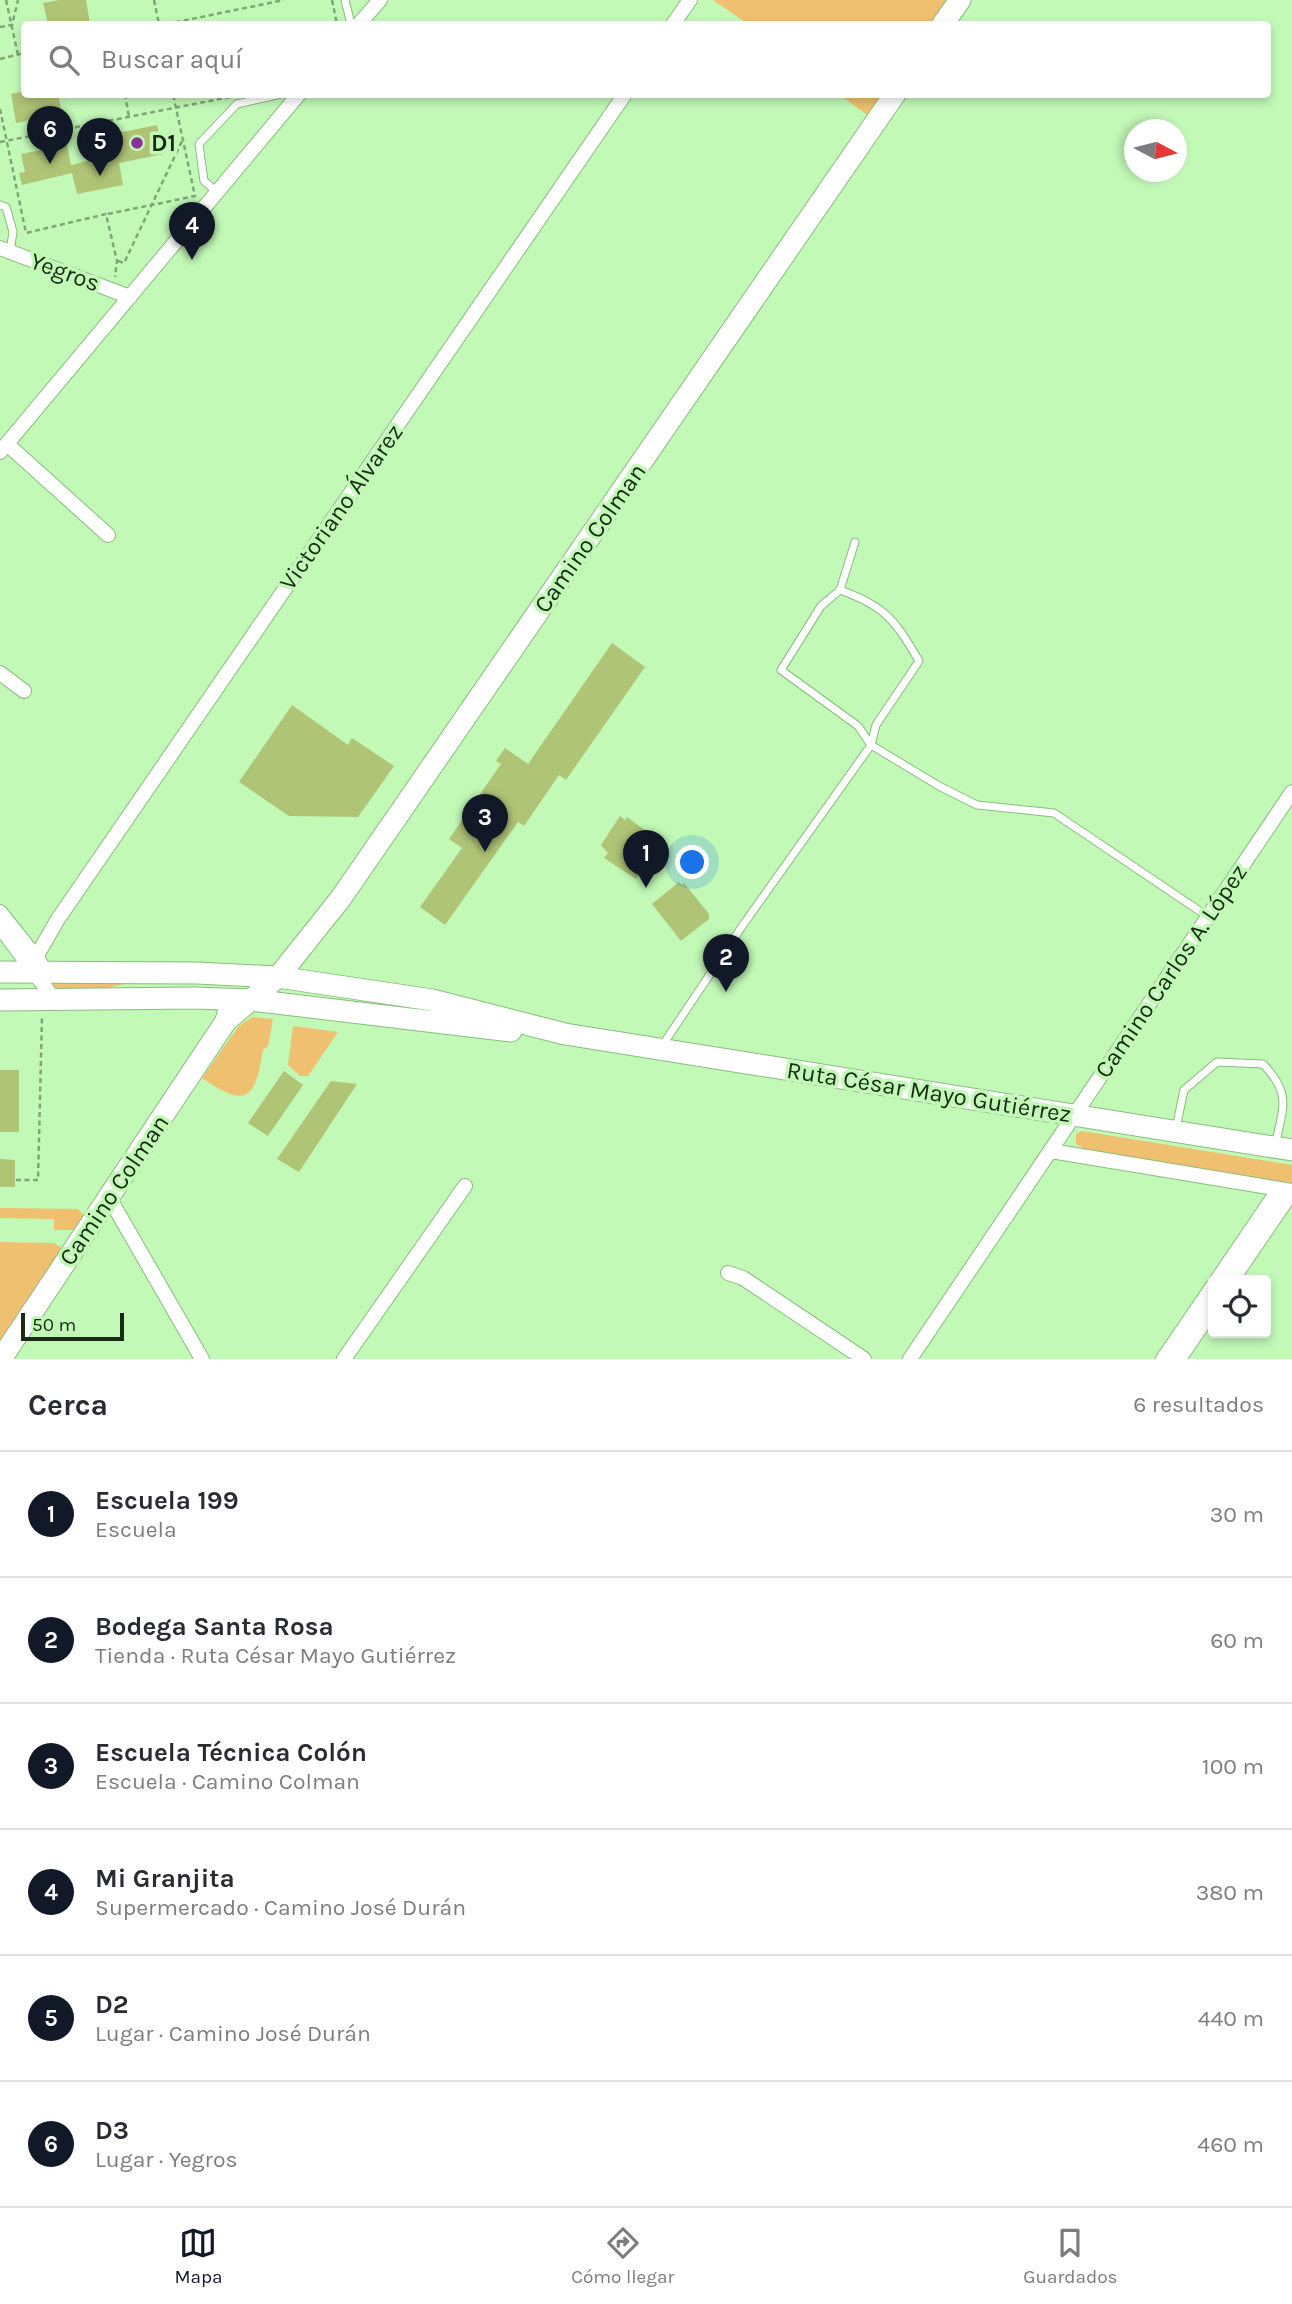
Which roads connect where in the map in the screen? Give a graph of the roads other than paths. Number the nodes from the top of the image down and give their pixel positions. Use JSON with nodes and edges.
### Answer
{"nodes":[{"id":1,"x":345,"y":0,"type":"edge"},
{"id":2,"x":380,"y":0,"type":"edge"},
{"id":3,"x":690,"y":0,"type":"edge"},
{"id":4,"x":960,"y":0,"type":"edge"},
{"id":5,"x":350,"y":21,"type":"edge"},
{"id":6,"x":362,"y":21,"type":"edge"},
{"id":7,"x":675,"y":21,"type":"edge"},
{"id":8,"x":945,"y":21,"type":"edge"},
{"id":9,"x":276,"y":98,"type":"edge"},
{"id":10,"x":288,"y":98,"type":"edge"},
{"id":11,"x":622,"y":98,"type":"edge"},
{"id":12,"x":892,"y":98,"type":"edge"},
{"id":13,"x":217,"y":192,"type":"junction"},
{"id":14,"x":0,"y":205,"type":"edge"},
{"id":15,"x":5,"y":250,"type":"edge"},
{"id":16,"x":130,"y":296,"type":"junction"},
{"id":17,"x":4,"y":448,"type":"edge"},
{"id":18,"x":108,"y":535,"type":"dead end"},
{"id":19,"x":855,"y":542,"type":"dead end"},
{"id":20,"x":840,"y":590,"type":"junction"},
{"id":21,"x":0,"y":673,"type":"edge"},
{"id":22,"x":23,"y":691,"type":"dead end"},
{"id":23,"x":871,"y":745,"type":"junction"},
{"id":24,"x":1292,"y":792,"type":"edge"},
{"id":25,"x":0,"y":912,"type":"edge"},
{"id":26,"x":1207,"y":916,"type":"junction"},
{"id":27,"x":58,"y":919,"type":"junction"},
{"id":28,"x":0,"y":927,"type":"edge"},
{"id":29,"x":23,"y":940,"type":"junction"},
{"id":30,"x":307,"y":941,"type":"junction"},
{"id":31,"x":39,"y":967,"type":"junction"},
{"id":32,"x":0,"y":972,"type":"edge"},
{"id":33,"x":323,"y":984,"type":"junction"},
{"id":34,"x":222,"y":986,"type":"junction"},
{"id":35,"x":278,"y":991,"type":"junction"},
{"id":36,"x":398,"y":995,"type":"junction"},
{"id":37,"x":195,"y":998,"type":"junction"},
{"id":38,"x":95,"y":999,"type":"junction"},
{"id":39,"x":0,"y":1000,"type":"edge"},
{"id":40,"x":48,"y":1000,"type":"junction"},
{"id":41,"x":251,"y":1000,"type":"junction"},
{"id":42,"x":221,"y":1029,"type":"junction"},
{"id":43,"x":565,"y":1034,"type":"junction"},
{"id":44,"x":660,"y":1049,"type":"junction"},
{"id":45,"x":1074,"y":1116,"type":"junction"},
{"id":46,"x":1175,"y":1132,"type":"junction"},
{"id":47,"x":1284,"y":1148,"type":"edge"},
{"id":48,"x":1051,"y":1152,"type":"junction"},
{"id":49,"x":465,"y":1186,"type":"dead end"},
{"id":50,"x":1288,"y":1191,"type":"edge"},
{"id":51,"x":110,"y":1199,"type":"junction"},
{"id":52,"x":728,"y":1273,"type":"dead end"},
{"id":53,"x":1221,"y":1275,"type":"edge"},
{"id":54,"x":1236,"y":1275,"type":"edge"},
{"id":55,"x":1208,"y":1293,"type":"edge"},
{"id":56,"x":1208,"y":1317,"type":"edge"},
{"id":57,"x":1,"y":1359,"type":"edge"},
{"id":58,"x":202,"y":1359,"type":"edge"},
{"id":59,"x":344,"y":1359,"type":"edge"},
{"id":60,"x":864,"y":1359,"type":"edge"},
{"id":61,"x":910,"y":1359,"type":"edge"},
{"id":62,"x":1163,"y":1359,"type":"edge"},
{"id":63,"x":1180,"y":1359,"type":"edge"}],
"edges":[{"from":1,"to":5,"type":"lane"},
{"from":2,"to":6,"type":"street"},
{"from":3,"to":7,"type":"street"},
{"from":4,"to":8,"type":"main road"},
{"from":9,"to":13,"type":"lane"},
{"from":10,"to":13,"type":"street"},
{"from":11,"to":27,"type":"street","name":"Victoriano Álvarez"},
{"from":12,"to":30,"type":"main road","name":"Camino Colman"},
{"from":13,"to":16,"type":"street"},
{"from":14,"to":15,"type":"lane"},
{"from":15,"to":16,"type":"street","name":"Yegros"},
{"from":16,"to":17,"type":"street"},
{"from":17,"to":18,"type":"street"},
{"from":19,"to":20,"type":"lane"},
{"from":20,"to":23,"type":"lane"},
{"from":20,"to":23,"type":"lane"},
{"from":21,"to":22,"type":"street"},
{"from":23,"to":26,"type":"lane"},
{"from":23,"to":44,"type":"lane"},
{"from":24,"to":26,"type":"street","name":"Camino Carlos A. López"},
{"from":25,"to":29,"type":"street"},
{"from":26,"to":45,"type":"street","name":"Camino Carlos A. López"},
{"from":27,"to":29,"type":"street","name":"Victoriano Álvarez"},
{"from":27,"to":31,"type":"street","name":"Victoriano Álvarez"},
{"from":28,"to":31,"type":"street"},
{"from":29,"to":31,"type":"street"},
{"from":30,"to":33,"type":"main road"},
{"from":30,"to":35,"type":"main road","name":"Camino Colman"},
{"from":31,"to":32,"type":"main road"},
{"from":31,"to":34,"type":"main road"},
{"from":31,"to":40,"type":"street"},
{"from":33,"to":35,"type":"main road","name":"Ruta César Mayo Gutiérrez"},
{"from":33,"to":36,"type":"main road","name":"Ruta César Mayo Gutiérrez"},
{"from":34,"to":35,"type":"main road","name":"Ruta César Mayo Gutiérrez"},
{"from":34,"to":37,"type":"main road"},
{"from":34,"to":38,"type":"main road"},
{"from":34,"to":41,"type":"main road","name":"Ruta César Mayo Gutiérrez"},
{"from":34,"to":42,"type":"main road","name":"Camino Colman"},
{"from":35,"to":36,"type":"main road"},
{"from":35,"to":41,"type":"main road","name":"Ruta César Mayo Gutiérrez"},
{"from":35,"to":43,"type":"main road","name":"Ruta César Mayo Gutiérrez"},
{"from":36,"to":43,"type":"main road","name":"Ruta César Mayo Gutiérrez"},
{"from":37,"to":38,"type":"main road"},
{"from":37,"to":42,"type":"main road"},
{"from":38,"to":40,"type":"main road"},
{"from":39,"to":40,"type":"main road"},
{"from":41,"to":42,"type":"main road","name":"Camino Colman"},
{"from":42,"to":51,"type":"main road","name":"Camino Colman"},
{"from":43,"to":44,"type":"main road","name":"Ruta César Mayo Gutiérrez"},
{"from":44,"to":45,"type":"main road","name":"Ruta César Mayo Gutiérrez"},
{"from":45,"to":46,"type":"main road","name":"Ruta César Mayo Gutiérrez"},
{"from":45,"to":48,"type":"street","name":"Camino Carlos A. López"},
{"from":46,"to":47,"type":"main road","name":"Ruta César Mayo Gutiérrez"},
{"from":46,"to":47,"type":"lane"},
{"from":48,"to":50,"type":"street","name":"Ruta César Mayo Gutiérrez"},
{"from":48,"to":61,"type":"street","name":"Camino Carlos A. López"},
{"from":49,"to":59,"type":"street"},
{"from":50,"to":53,"type":"street"},
{"from":50,"to":54,"type":"street"},
{"from":51,"to":57,"type":"main road","name":"Camino Colman"},
{"from":51,"to":58,"type":"street"},
{"from":52,"to":60,"type":"street"},
{"from":55,"to":62,"type":"street"},
{"from":56,"to":63,"type":"street"}]}
